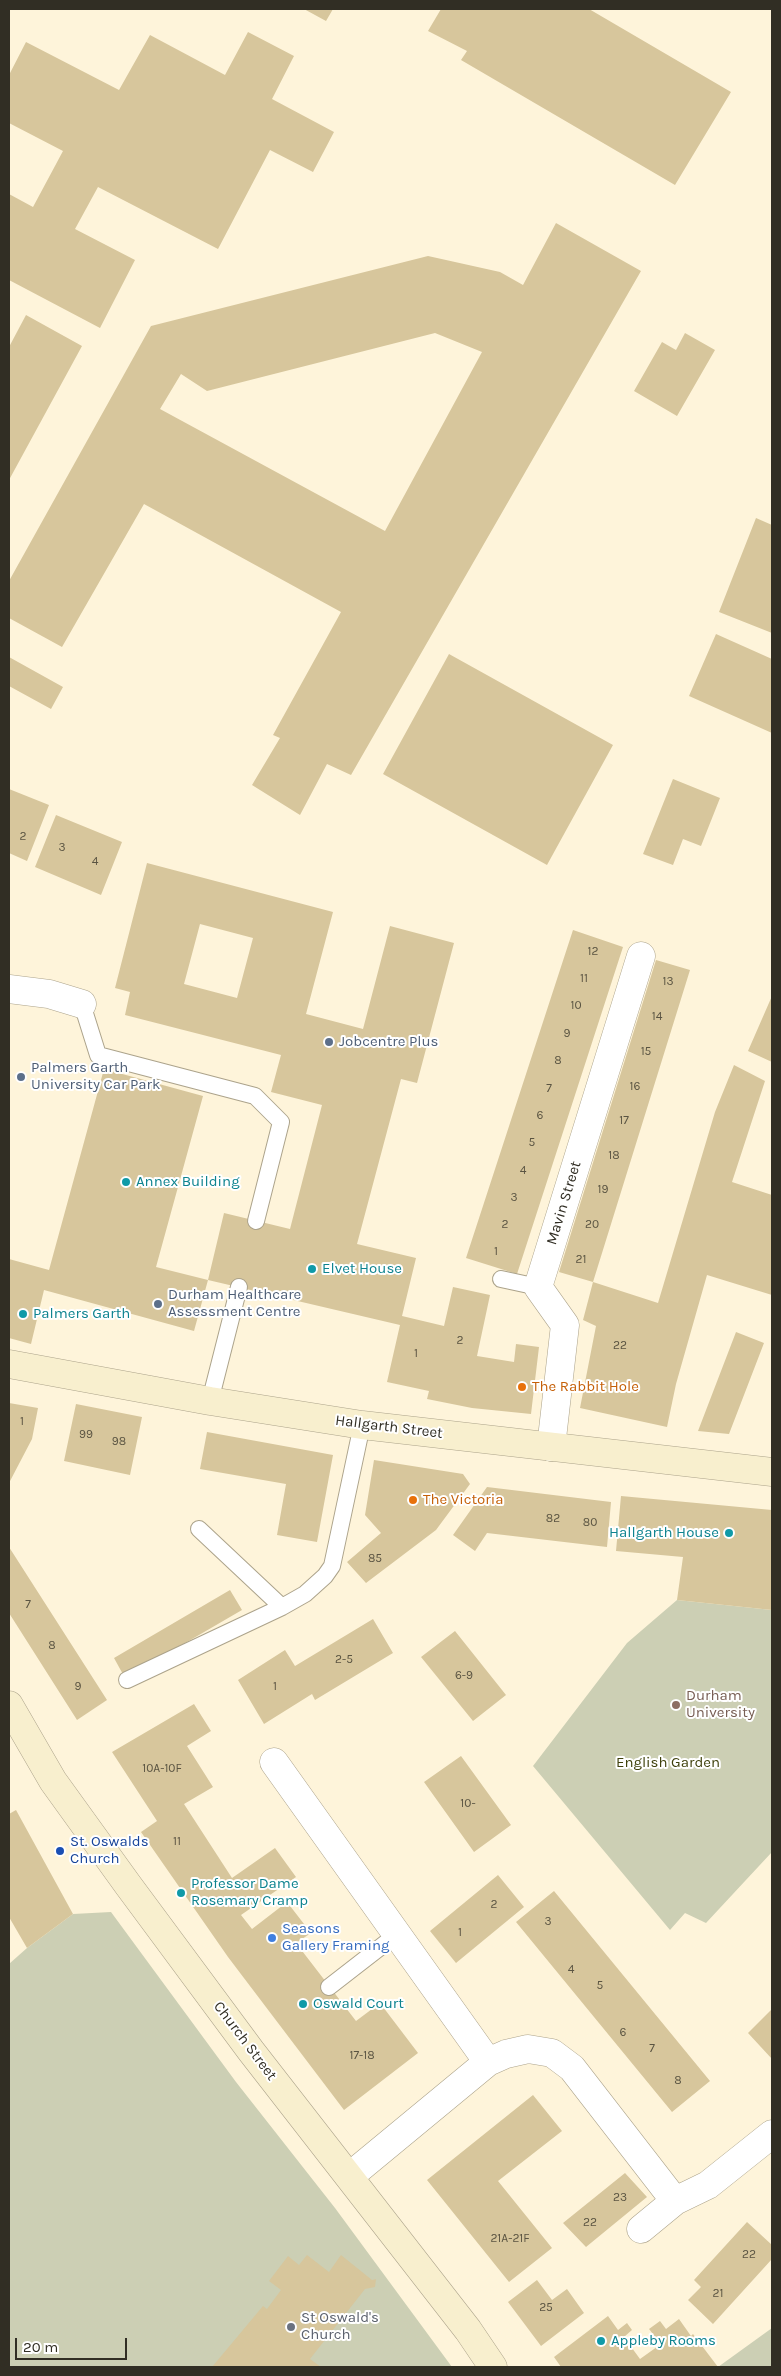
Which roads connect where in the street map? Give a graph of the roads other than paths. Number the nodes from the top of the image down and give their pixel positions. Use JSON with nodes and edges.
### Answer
{"nodes":[{"id":1,"x":641,"y":956,"type":"dead end"},
{"id":2,"x":9,"y":989,"type":"edge"},
{"id":3,"x":82,"y":1004,"type":"joint"},
{"id":4,"x":256,"y":1221,"type":"dead end"},
{"id":5,"x":501,"y":1279,"type":"dead end"},
{"id":6,"x":239,"y":1287,"type":"dead end"},
{"id":7,"x":538,"y":1287,"type":"junction"},
{"id":8,"x":9,"y":1364,"type":"edge"},
{"id":9,"x":210,"y":1401,"type":"junction"},
{"id":10,"x":362,"y":1425,"type":"junction"},
{"id":11,"x":551,"y":1447,"type":"junction"},
{"id":12,"x":771,"y":1468,"type":"edge"},
{"id":13,"x":199,"y":1529,"type":"dead end"},
{"id":14,"x":282,"y":1607,"type":"junction"},
{"id":15,"x":127,"y":1680,"type":"dead end"},
{"id":16,"x":9,"y":1705,"type":"edge"},
{"id":17,"x":274,"y":1762,"type":"dead end"},
{"id":18,"x":396,"y":1935,"type":"junction"},
{"id":19,"x":329,"y":1987,"type":"dead end"},
{"id":20,"x":488,"y":2062,"type":"junction"},
{"id":21,"x":772,"y":2134,"type":"edge"},
{"id":22,"x":350,"y":2176,"type":"junction"},
{"id":23,"x":675,"y":2202,"type":"junction"},
{"id":24,"x":641,"y":2229,"type":"dead end"},
{"id":25,"x":493,"y":2367,"type":"edge"}],
"edges":[{"from":1,"to":7,"type":"street","name":"Mavin Street"},
{"from":2,"to":3,"type":"street"},
{"from":3,"to":4,"type":"lane"},
{"from":5,"to":7,"type":"lane"},
{"from":6,"to":9,"type":"lane"},
{"from":7,"to":11,"type":"street"},
{"from":8,"to":9,"type":"street","name":"Hallgarth Street"},
{"from":9,"to":10,"type":"street","name":"Hallgarth Street"},
{"from":10,"to":11,"type":"street","name":"Hallgarth Street"},
{"from":10,"to":14,"type":"lane"},
{"from":11,"to":12,"type":"street","name":"Hallgarth Street"},
{"from":13,"to":14,"type":"lane"},
{"from":14,"to":15,"type":"lane"},
{"from":16,"to":22,"type":"street","name":"Church Street"},
{"from":17,"to":18,"type":"street"},
{"from":18,"to":19,"type":"lane"},
{"from":18,"to":20,"type":"street"},
{"from":20,"to":22,"type":"street"},
{"from":20,"to":23,"type":"street"},
{"from":21,"to":23,"type":"street"},
{"from":22,"to":25,"type":"street","name":"Church Street"},
{"from":23,"to":24,"type":"street"}]}
